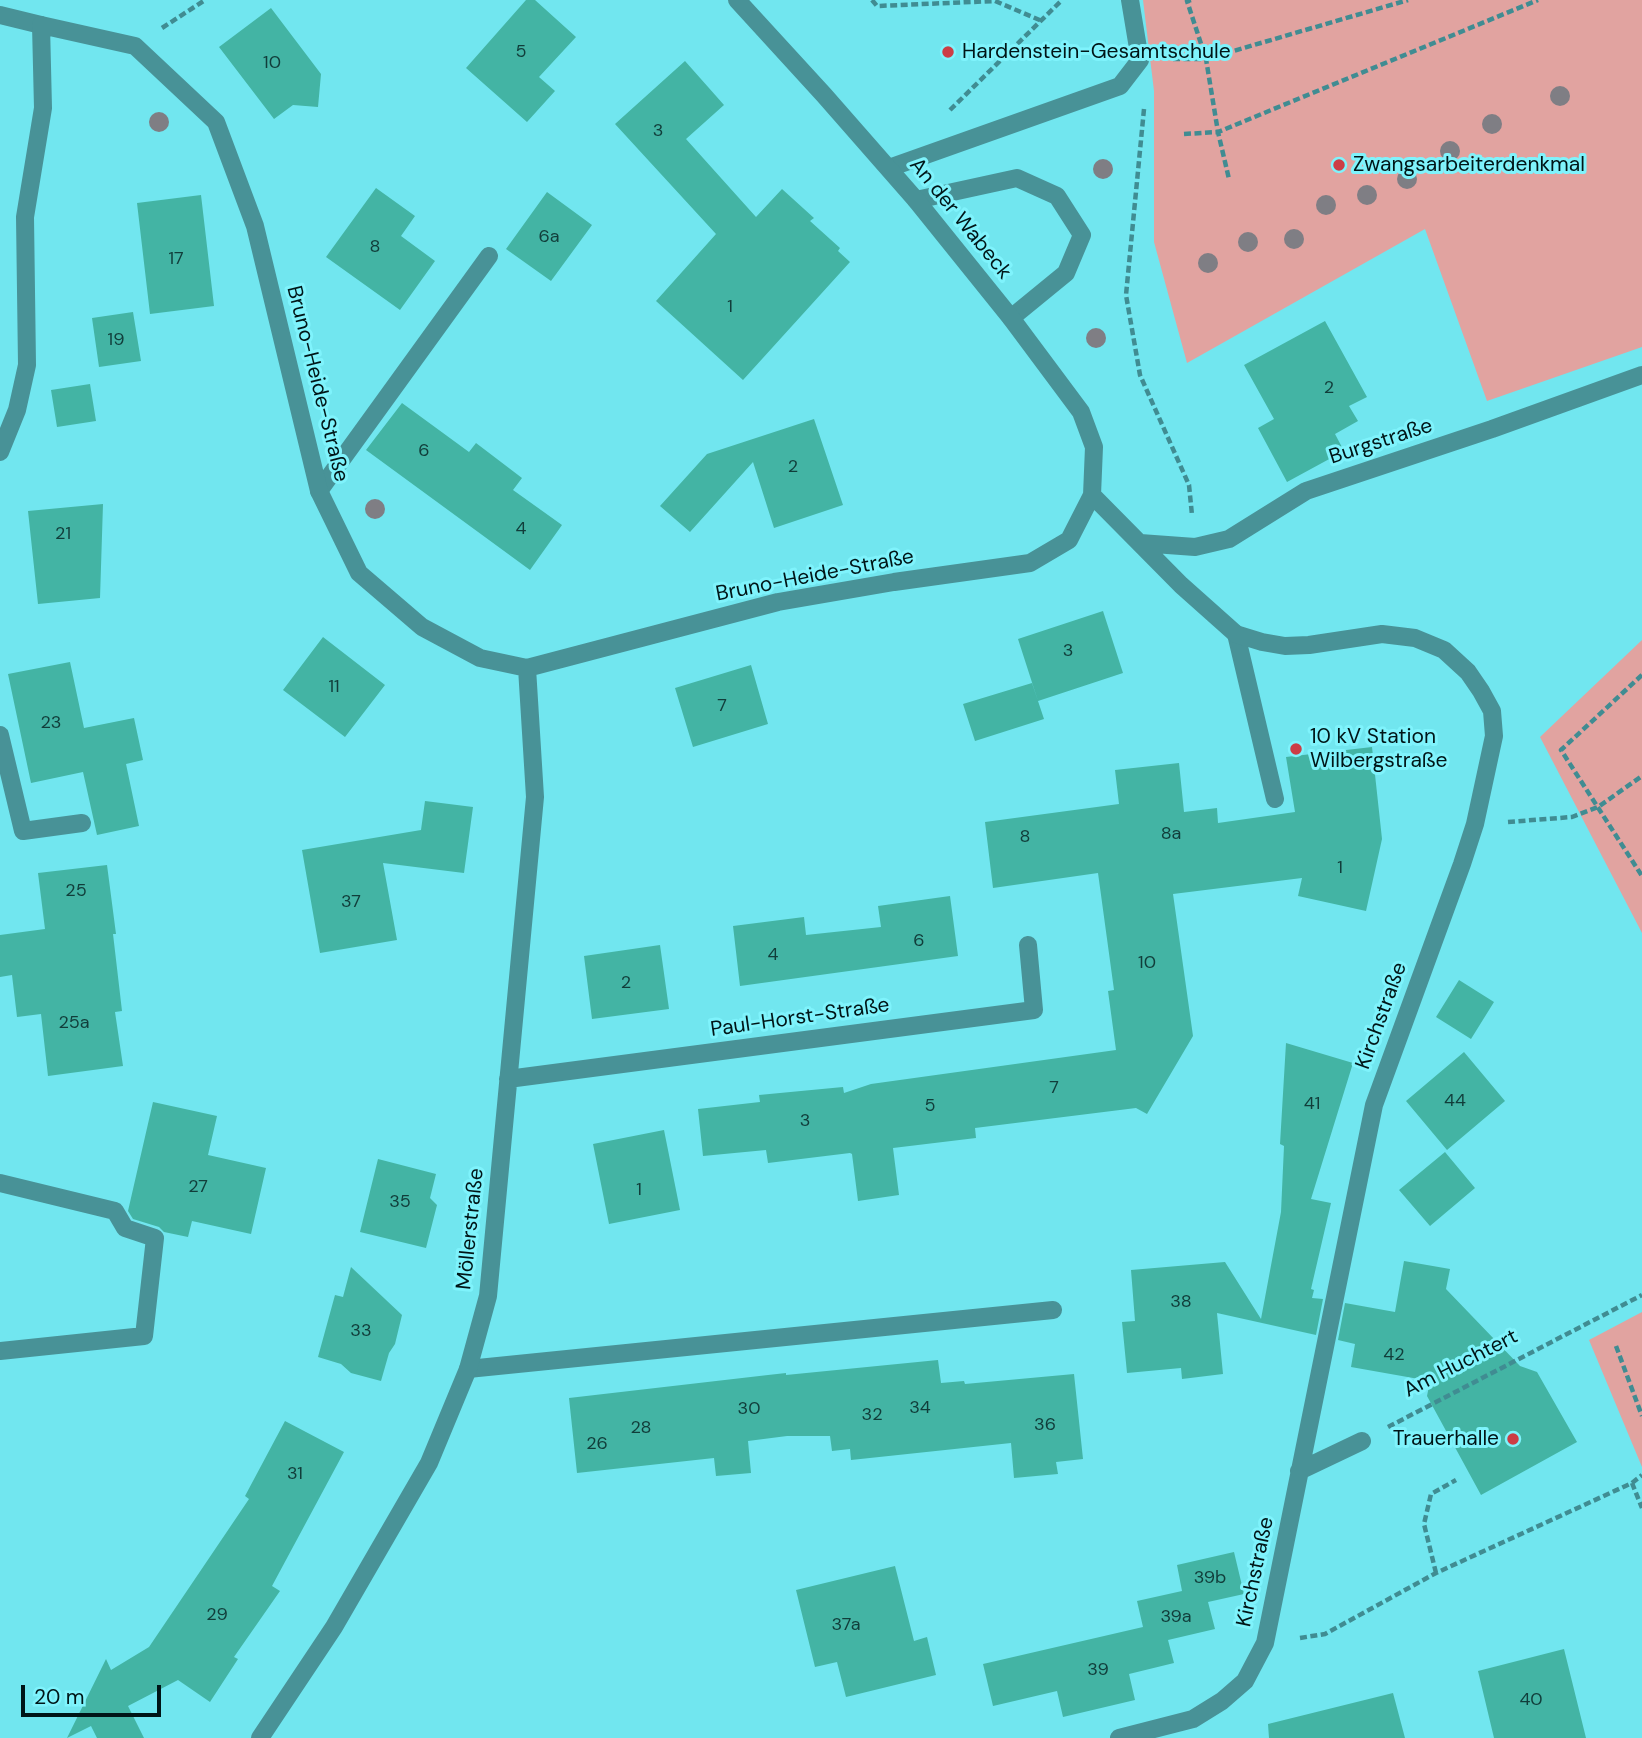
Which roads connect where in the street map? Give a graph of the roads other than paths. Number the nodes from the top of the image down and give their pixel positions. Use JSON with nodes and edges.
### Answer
{"nodes":[{"id":1,"x":737,"y":0,"type":"edge"},
{"id":2,"x":1130,"y":0,"type":"edge"},
{"id":3,"x":0,"y":15,"type":"edge"},
{"id":4,"x":41,"y":25,"type":"junction"},
{"id":5,"x":888,"y":168,"type":"junction"},
{"id":6,"x":916,"y":200,"type":"junction"},
{"id":7,"x":489,"y":256,"type":"dead end"},
{"id":8,"x":1010,"y":318,"type":"junction"},
{"id":9,"x":1642,"y":376,"type":"edge"},
{"id":10,"x":0,"y":452,"type":"edge"},
{"id":11,"x":319,"y":491,"type":"junction"},
{"id":12,"x":1092,"y":495,"type":"junction"},
{"id":13,"x":1140,"y":543,"type":"junction"},
{"id":14,"x":1236,"y":634,"type":"junction"},
{"id":15,"x":527,"y":668,"type":"junction"},
{"id":16,"x":0,"y":735,"type":"edge"},
{"id":17,"x":1275,"y":799,"type":"dead end"},
{"id":18,"x":82,"y":823,"type":"dead end"},
{"id":19,"x":1028,"y":945,"type":"dead end"},
{"id":20,"x":508,"y":1079,"type":"junction"},
{"id":21,"x":0,"y":1183,"type":"edge"},
{"id":22,"x":1053,"y":1310,"type":"dead end"},
{"id":23,"x":0,"y":1351,"type":"edge"},
{"id":24,"x":468,"y":1369,"type":"junction"},
{"id":25,"x":1362,"y":1441,"type":"road end"},
{"id":26,"x":1299,"y":1471,"type":"junction"},
{"id":27,"x":260,"y":1738,"type":"edge"},
{"id":28,"x":1119,"y":1738,"type":"edge"}],
"edges":[{"from":1,"to":5,"type":"street","name":"An der Wabeck"},
{"from":2,"to":5,"type":"street"},
{"from":3,"to":4,"type":"street"},
{"from":4,"to":10,"type":"street"},
{"from":4,"to":11,"type":"street","name":"Bruno-Heide-Straße"},
{"from":5,"to":6,"type":"street","name":"An der Wabeck"},
{"from":6,"to":8,"type":"street","name":"An der Wabeck"},
{"from":6,"to":8,"type":"street"},
{"from":7,"to":11,"type":"street"},
{"from":8,"to":12,"type":"street","name":"An der Wabeck"},
{"from":9,"to":13,"type":"street","name":"Burgstraße"},
{"from":11,"to":15,"type":"street","name":"Bruno-Heide-Straße"},
{"from":12,"to":13,"type":"street","name":"Kirchstraße"},
{"from":12,"to":15,"type":"street","name":"Bruno-Heide-Straße"},
{"from":13,"to":14,"type":"street","name":"Kirchstraße"},
{"from":14,"to":17,"type":"street"},
{"from":14,"to":26,"type":"street","name":"Kirchstraße"},
{"from":15,"to":20,"type":"street","name":"Möllerstraße"},
{"from":16,"to":18,"type":"street"},
{"from":19,"to":20,"type":"street","name":"Paul-Horst-Straße"},
{"from":20,"to":24,"type":"street","name":"Möllerstraße"},
{"from":21,"to":23,"type":"street"},
{"from":22,"to":24,"type":"street"},
{"from":24,"to":27,"type":"street","name":"Möllerstraße"},
{"from":25,"to":26,"type":"street"},
{"from":26,"to":28,"type":"street","name":"Kirchstraße"}]}
